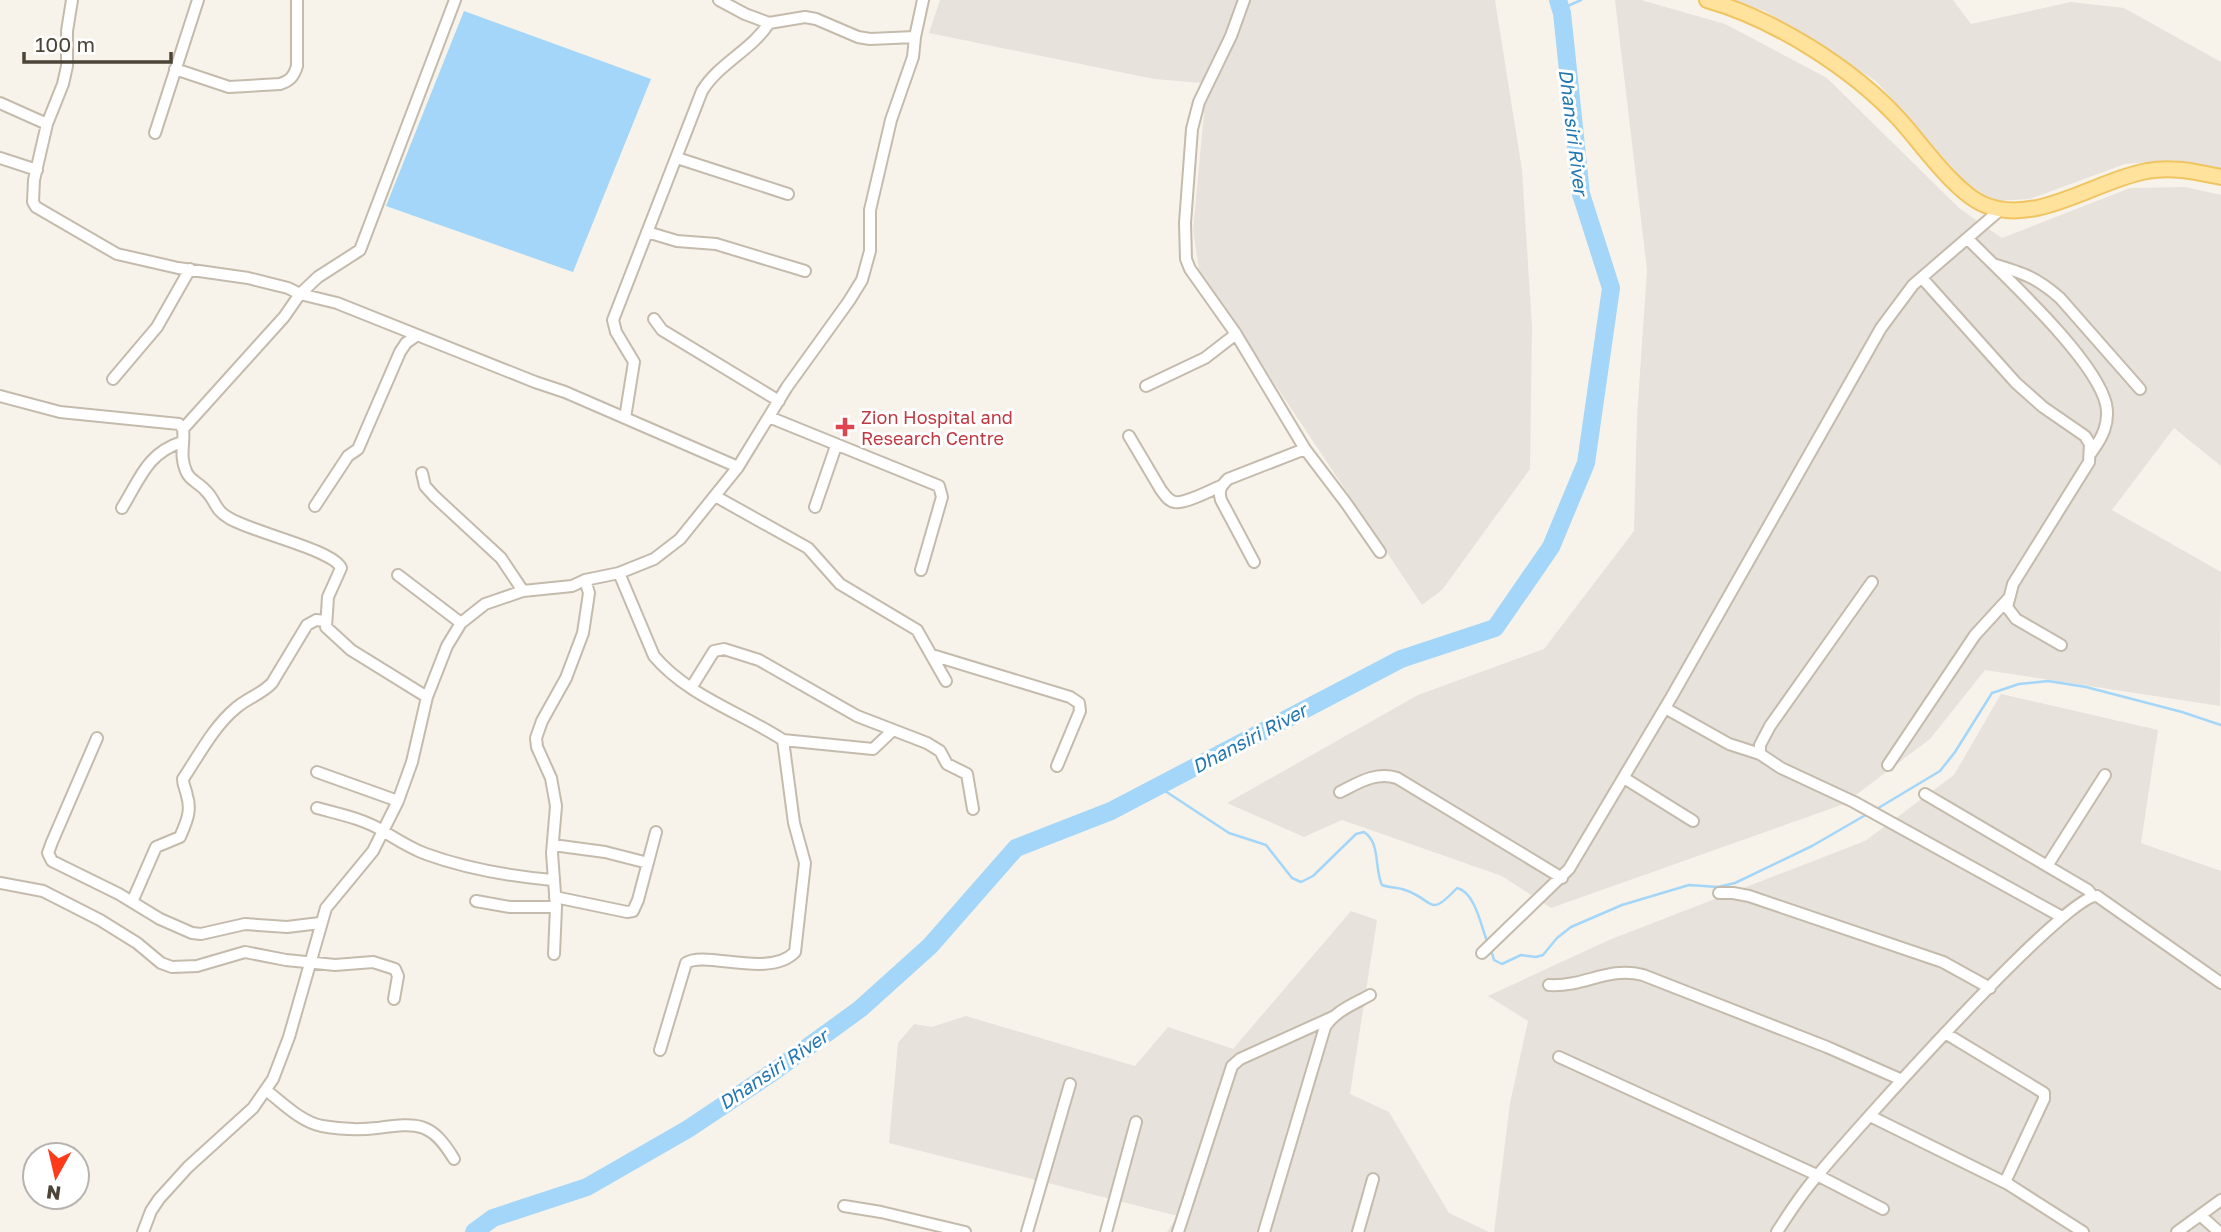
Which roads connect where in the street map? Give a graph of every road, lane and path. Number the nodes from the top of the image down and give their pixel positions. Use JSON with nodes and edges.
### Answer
{"nodes":[{"id":1,"x":72,"y":0,"type":"edge"},
{"id":2,"x":198,"y":0,"type":"edge"},
{"id":3,"x":296,"y":0,"type":"edge"},
{"id":4,"x":455,"y":0,"type":"edge"},
{"id":5,"x":719,"y":0,"type":"edge"},
{"id":6,"x":923,"y":0,"type":"edge"},
{"id":7,"x":1244,"y":0,"type":"edge"},
{"id":8,"x":1707,"y":0,"type":"edge"},
{"id":9,"x":1727,"y":4,"type":"edge"},
{"id":10,"x":769,"y":23,"type":"junction"},
{"id":11,"x":915,"y":37,"type":"junction"},
{"id":12,"x":175,"y":69,"type":"junction"},
{"id":13,"x":0,"y":103,"type":"edge"},
{"id":14,"x":47,"y":124,"type":"junction"},
{"id":15,"x":155,"y":133,"type":"dead end"},
{"id":16,"x":0,"y":158,"type":"edge"},
{"id":17,"x":677,"y":158,"type":"junction"},
{"id":18,"x":37,"y":170,"type":"junction"},
{"id":19,"x":2221,"y":177,"type":"edge"},
{"id":20,"x":788,"y":194,"type":"dead end"},
{"id":21,"x":2000,"y":210,"type":"junction"},
{"id":22,"x":647,"y":232,"type":"junction"},
{"id":23,"x":1968,"y":239,"type":"junction"},
{"id":24,"x":1992,"y":264,"type":"junction"},
{"id":25,"x":190,"y":269,"type":"junction"},
{"id":26,"x":805,"y":271,"type":"dead end"},
{"id":27,"x":1922,"y":278,"type":"junction"},
{"id":28,"x":300,"y":294,"type":"junction"},
{"id":29,"x":654,"y":319,"type":"dead end"},
{"id":30,"x":1236,"y":334,"type":"junction"},
{"id":31,"x":416,"y":336,"type":"junction"},
{"id":32,"x":113,"y":379,"type":"dead end"},
{"id":33,"x":1146,"y":386,"type":"dead end"},
{"id":34,"x":2140,"y":388,"type":"dead end"},
{"id":35,"x":0,"y":396,"type":"edge"},
{"id":36,"x":779,"y":401,"type":"junction"},
{"id":37,"x":769,"y":416,"type":"junction"},
{"id":38,"x":625,"y":418,"type":"junction"},
{"id":39,"x":183,"y":429,"type":"junction"},
{"id":40,"x":1129,"y":436,"type":"dead end"},
{"id":41,"x":182,"y":442,"type":"junction"},
{"id":42,"x":836,"y":446,"type":"junction"},
{"id":43,"x":1305,"y":449,"type":"junction"},
{"id":44,"x":2091,"y":453,"type":"junction"},
{"id":45,"x":738,"y":467,"type":"junction"},
{"id":46,"x":422,"y":473,"type":"dead end"},
{"id":47,"x":1221,"y":485,"type":"junction"},
{"id":48,"x":715,"y":496,"type":"junction"},
{"id":49,"x":315,"y":506,"type":"dead end"},
{"id":50,"x":816,"y":507,"type":"dead end"},
{"id":51,"x":122,"y":508,"type":"dead end"},
{"id":52,"x":1380,"y":552,"type":"dead end"},
{"id":53,"x":1254,"y":562,"type":"dead end"},
{"id":54,"x":921,"y":570,"type":"dead end"},
{"id":55,"x":620,"y":573,"type":"junction"},
{"id":56,"x":398,"y":575,"type":"dead end"},
{"id":57,"x":585,"y":580,"type":"junction"},
{"id":58,"x":1872,"y":582,"type":"dead end"},
{"id":59,"x":523,"y":591,"type":"junction"},
{"id":60,"x":2008,"y":599,"type":"junction"},
{"id":61,"x":325,"y":621,"type":"junction"},
{"id":62,"x":461,"y":623,"type":"junction"},
{"id":63,"x":2061,"y":645,"type":"dead end"},
{"id":64,"x":932,"y":655,"type":"junction"},
{"id":65,"x":946,"y":681,"type":"dead end"},
{"id":66,"x":691,"y":688,"type":"junction"},
{"id":67,"x":427,"y":697,"type":"junction"},
{"id":68,"x":1665,"y":708,"type":"junction"},
{"id":69,"x":893,"y":730,"type":"junction"},
{"id":70,"x":97,"y":738,"type":"dead end"},
{"id":71,"x":783,"y":740,"type":"junction"},
{"id":72,"x":1760,"y":754,"type":"junction"},
{"id":73,"x":1888,"y":765,"type":"dead end"},
{"id":74,"x":1057,"y":766,"type":"dead end"},
{"id":75,"x":317,"y":772,"type":"dead end"},
{"id":76,"x":2105,"y":775,"type":"dead end"},
{"id":77,"x":1624,"y":778,"type":"junction"},
{"id":78,"x":1340,"y":792,"type":"dead end"},
{"id":79,"x":1925,"y":794,"type":"dead end"},
{"id":80,"x":398,"y":801,"type":"junction"},
{"id":81,"x":317,"y":808,"type":"dead end"},
{"id":82,"x":973,"y":809,"type":"dead end"},
{"id":83,"x":1693,"y":821,"type":"dead end"},
{"id":84,"x":384,"y":831,"type":"junction"},
{"id":85,"x":656,"y":832,"type":"dead end"},
{"id":86,"x":553,"y":845,"type":"junction"},
{"id":87,"x":648,"y":863,"type":"junction"},
{"id":88,"x":2047,"y":866,"type":"junction"},
{"id":89,"x":1562,"y":878,"type":"junction"},
{"id":90,"x":552,"y":880,"type":"junction"},
{"id":91,"x":0,"y":883,"type":"edge"},
{"id":92,"x":1719,"y":893,"type":"dead end"},
{"id":93,"x":2092,"y":895,"type":"junction"},
{"id":94,"x":475,"y":901,"type":"dead end"},
{"id":95,"x":132,"y":902,"type":"junction"},
{"id":96,"x":555,"y":902,"type":"junction"},
{"id":97,"x":2062,"y":917,"type":"junction"},
{"id":98,"x":319,"y":927,"type":"junction"},
{"id":99,"x":554,"y":954,"type":"dead end"},
{"id":100,"x":1482,"y":954,"type":"dead end"},
{"id":101,"x":312,"y":960,"type":"junction"},
{"id":102,"x":2221,"y":983,"type":"edge"},
{"id":103,"x":1549,"y":985,"type":"dead end"},
{"id":104,"x":1990,"y":988,"type":"junction"},
{"id":105,"x":1370,"y":995,"type":"dead end"},
{"id":106,"x":394,"y":999,"type":"dead end"},
{"id":107,"x":1332,"y":1017,"type":"junction"},
{"id":108,"x":1945,"y":1033,"type":"junction"},
{"id":109,"x":660,"y":1050,"type":"dead end"},
{"id":110,"x":1559,"y":1057,"type":"dead end"},
{"id":111,"x":1902,"y":1080,"type":"junction"},
{"id":112,"x":1070,"y":1084,"type":"dead end"},
{"id":113,"x":267,"y":1091,"type":"junction"},
{"id":114,"x":1870,"y":1116,"type":"junction"},
{"id":115,"x":1136,"y":1122,"type":"dead end"},
{"id":116,"x":454,"y":1159,"type":"dead end"},
{"id":117,"x":1817,"y":1175,"type":"junction"},
{"id":118,"x":1373,"y":1179,"type":"dead end"},
{"id":119,"x":2008,"y":1184,"type":"junction"},
{"id":120,"x":2221,"y":1200,"type":"edge"},
{"id":121,"x":844,"y":1206,"type":"dead end"},
{"id":122,"x":1883,"y":1209,"type":"dead end"},
{"id":123,"x":2200,"y":1215,"type":"junction"},
{"id":124,"x":143,"y":1232,"type":"edge"},
{"id":125,"x":965,"y":1232,"type":"edge"},
{"id":126,"x":1027,"y":1232,"type":"edge"},
{"id":127,"x":1106,"y":1232,"type":"edge"},
{"id":128,"x":1178,"y":1232,"type":"edge"},
{"id":129,"x":1264,"y":1232,"type":"edge"},
{"id":130,"x":1357,"y":1232,"type":"edge"},
{"id":131,"x":1777,"y":1232,"type":"edge"},
{"id":132,"x":2083,"y":1232,"type":"edge"},
{"id":133,"x":2176,"y":1232,"type":"edge"},
{"id":134,"x":2219,"y":1232,"type":"edge"}],
"edges":[{"from":1,"to":14,"type":"street"},
{"from":2,"to":12,"type":"street"},
{"from":3,"to":12,"type":"street"},
{"from":4,"to":28,"type":"street"},
{"from":5,"to":10,"type":"street"},
{"from":6,"to":11,"type":"street"},
{"from":7,"to":30,"type":"street"},
{"from":8,"to":9,"type":"main road"},
{"from":9,"to":21,"type":"main road"},
{"from":10,"to":11,"type":"street"},
{"from":10,"to":17,"type":"street"},
{"from":11,"to":36,"type":"street"},
{"from":12,"to":15,"type":"street"},
{"from":13,"to":14,"type":"street"},
{"from":14,"to":18,"type":"street"},
{"from":16,"to":18,"type":"street"},
{"from":17,"to":20,"type":"street"},
{"from":17,"to":22,"type":"street"},
{"from":18,"to":25,"type":"street"},
{"from":19,"to":21,"type":"main road"},
{"from":21,"to":23,"type":"street"},
{"from":22,"to":26,"type":"street"},
{"from":22,"to":38,"type":"street"},
{"from":23,"to":24,"type":"street"},
{"from":23,"to":27,"type":"street"},
{"from":24,"to":34,"type":"street"},
{"from":24,"to":44,"type":"street"},
{"from":25,"to":28,"type":"street"},
{"from":25,"to":32,"type":"street"},
{"from":27,"to":44,"type":"street"},
{"from":27,"to":68,"type":"street"},
{"from":28,"to":31,"type":"street"},
{"from":28,"to":39,"type":"street"},
{"from":29,"to":36,"type":"street"},
{"from":30,"to":33,"type":"street"},
{"from":30,"to":43,"type":"street"},
{"from":31,"to":38,"type":"street"},
{"from":31,"to":49,"type":"street"},
{"from":35,"to":39,"type":"street"},
{"from":36,"to":37,"type":"street"},
{"from":37,"to":42,"type":"street"},
{"from":37,"to":45,"type":"street"},
{"from":38,"to":45,"type":"street"},
{"from":39,"to":41,"type":"street"},
{"from":40,"to":47,"type":"street"},
{"from":41,"to":51,"type":"street"},
{"from":41,"to":61,"type":"street"},
{"from":42,"to":50,"type":"street"},
{"from":42,"to":54,"type":"street"},
{"from":43,"to":47,"type":"street"},
{"from":43,"to":52,"type":"street"},
{"from":44,"to":60,"type":"street"},
{"from":45,"to":48,"type":"street"},
{"from":46,"to":59,"type":"street"},
{"from":47,"to":53,"type":"street"},
{"from":48,"to":55,"type":"street"},
{"from":48,"to":64,"type":"street"},
{"from":55,"to":57,"type":"street"},
{"from":55,"to":66,"type":"street"},
{"from":56,"to":62,"type":"street"},
{"from":57,"to":59,"type":"street"},
{"from":57,"to":86,"type":"street"},
{"from":58,"to":72,"type":"street"},
{"from":59,"to":62,"type":"street"},
{"from":60,"to":63,"type":"street"},
{"from":60,"to":73,"type":"street"},
{"from":61,"to":67,"type":"street"},
{"from":61,"to":95,"type":"street"},
{"from":62,"to":67,"type":"street"},
{"from":64,"to":65,"type":"street"},
{"from":64,"to":74,"type":"street"},
{"from":66,"to":69,"type":"street"},
{"from":66,"to":71,"type":"street"},
{"from":67,"to":80,"type":"street"},
{"from":68,"to":72,"type":"street"},
{"from":68,"to":77,"type":"street"},
{"from":69,"to":71,"type":"street"},
{"from":69,"to":82,"type":"street"},
{"from":70,"to":95,"type":"street"},
{"from":71,"to":109,"type":"street"},
{"from":72,"to":97,"type":"street"},
{"from":75,"to":80,"type":"street"},
{"from":76,"to":88,"type":"street"},
{"from":77,"to":83,"type":"street"},
{"from":77,"to":89,"type":"street"},
{"from":78,"to":89,"type":"street"},
{"from":79,"to":88,"type":"street"},
{"from":80,"to":84,"type":"street"},
{"from":81,"to":84,"type":"street"},
{"from":84,"to":90,"type":"street"},
{"from":84,"to":98,"type":"street"},
{"from":85,"to":87,"type":"street"},
{"from":86,"to":87,"type":"street"},
{"from":86,"to":90,"type":"street"},
{"from":87,"to":96,"type":"street"},
{"from":88,"to":93,"type":"street"},
{"from":89,"to":100,"type":"street"},
{"from":90,"to":96,"type":"street"},
{"from":91,"to":101,"type":"street"},
{"from":92,"to":104,"type":"street"},
{"from":93,"to":97,"type":"street"},
{"from":93,"to":102,"type":"street"},
{"from":94,"to":96,"type":"street"},
{"from":95,"to":98,"type":"street"},
{"from":96,"to":99,"type":"street"},
{"from":97,"to":104,"type":"street"},
{"from":98,"to":101,"type":"street"},
{"from":101,"to":106,"type":"street"},
{"from":101,"to":113,"type":"street"},
{"from":103,"to":111,"type":"street"},
{"from":104,"to":108,"type":"street"},
{"from":105,"to":107,"type":"street"},
{"from":107,"to":128,"type":"street"},
{"from":107,"to":129,"type":"street"},
{"from":108,"to":111,"type":"street"},
{"from":108,"to":119,"type":"street"},
{"from":110,"to":117,"type":"street"},
{"from":111,"to":114,"type":"street"},
{"from":112,"to":126,"type":"street"},
{"from":113,"to":116,"type":"street"},
{"from":113,"to":124,"type":"street"},
{"from":114,"to":117,"type":"street"},
{"from":114,"to":119,"type":"street"},
{"from":115,"to":127,"type":"street"},
{"from":117,"to":122,"type":"street"},
{"from":117,"to":131,"type":"street"},
{"from":118,"to":130,"type":"street"},
{"from":119,"to":132,"type":"street"},
{"from":120,"to":123,"type":"street"},
{"from":121,"to":125,"type":"street"},
{"from":123,"to":133,"type":"street"},
{"from":123,"to":134,"type":"street"}]}
